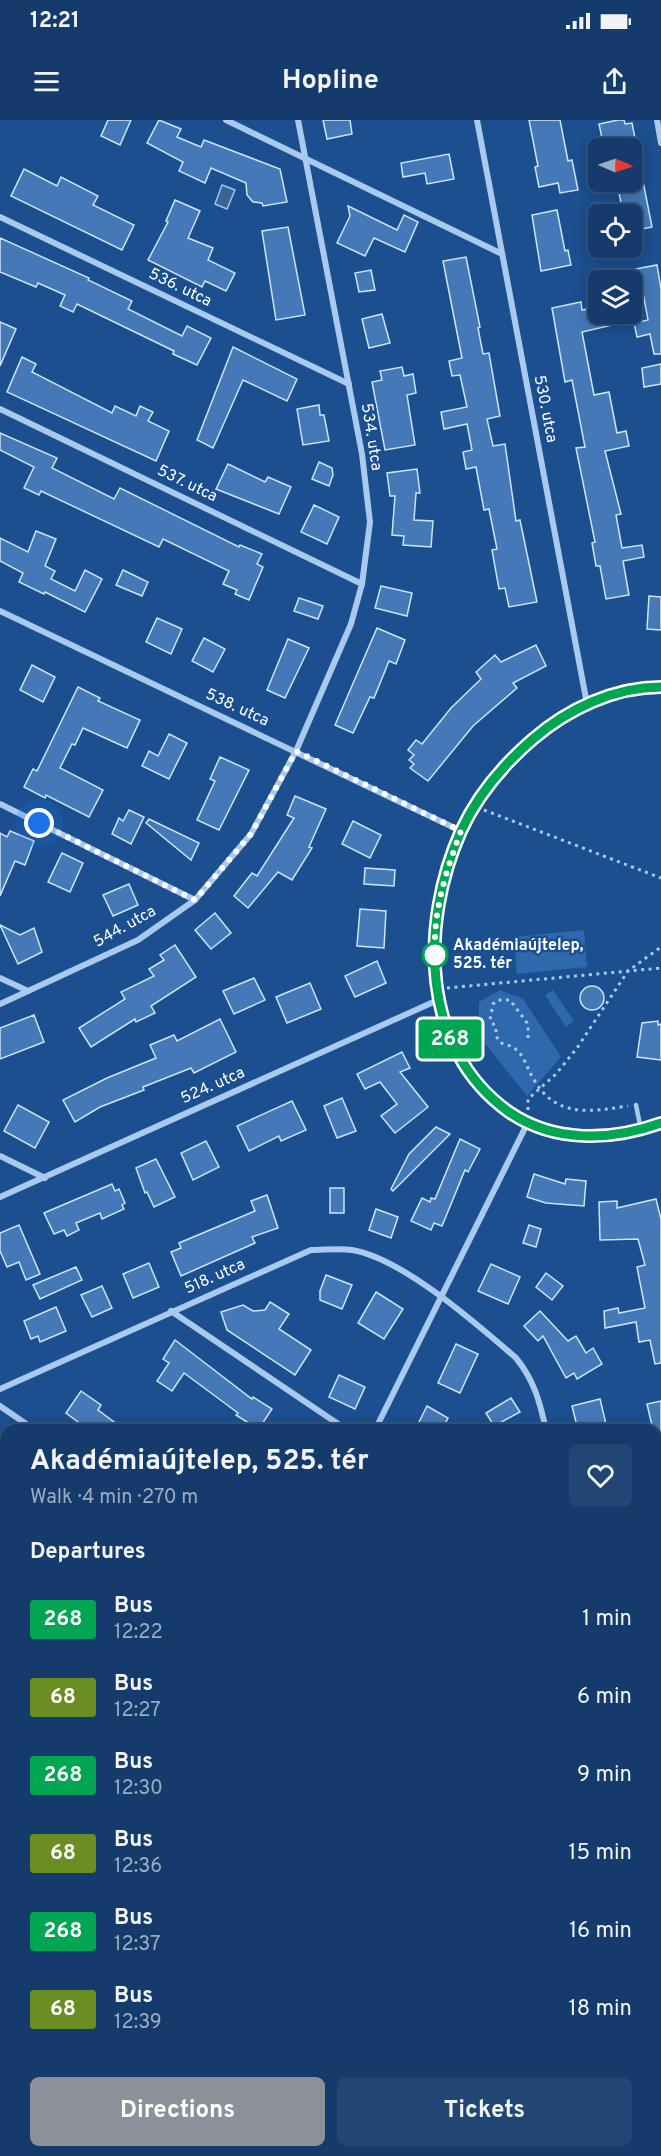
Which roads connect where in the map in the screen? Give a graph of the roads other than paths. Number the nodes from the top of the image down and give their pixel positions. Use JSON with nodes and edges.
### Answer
{"nodes":[{"id":1,"x":226,"y":120,"type":"edge"},
{"id":2,"x":298,"y":120,"type":"edge"},
{"id":3,"x":477,"y":120,"type":"edge"},
{"id":4,"x":657,"y":120,"type":"edge"},
{"id":5,"x":661,"y":143,"type":"edge"},
{"id":6,"x":305,"y":157,"type":"junction"},
{"id":7,"x":0,"y":217,"type":"edge"},
{"id":8,"x":502,"y":254,"type":"junction"},
{"id":9,"x":349,"y":384,"type":"junction"},
{"id":10,"x":0,"y":410,"type":"edge"},
{"id":11,"x":362,"y":584,"type":"junction"},
{"id":12,"x":0,"y":611,"type":"edge"},
{"id":13,"x":661,"y":687,"type":"edge"},
{"id":14,"x":587,"y":704,"type":"junction"},
{"id":15,"x":296,"y":751,"type":"junction"},
{"id":16,"x":0,"y":804,"type":"edge"},
{"id":17,"x":461,"y":831,"type":"junction"},
{"id":18,"x":195,"y":900,"type":"junction"},
{"id":19,"x":0,"y":978,"type":"edge"},
{"id":20,"x":28,"y":991,"type":"junction"},
{"id":21,"x":438,"y":1000,"type":"junction"},
{"id":22,"x":0,"y":1004,"type":"edge"},
{"id":23,"x":636,"y":1105,"type":"road end"},
{"id":24,"x":661,"y":1123,"type":"edge"},
{"id":25,"x":527,"y":1124,"type":"junction"},
{"id":26,"x":641,"y":1130,"type":"junction"},
{"id":27,"x":0,"y":1156,"type":"edge"},
{"id":28,"x":45,"y":1178,"type":"junction"},
{"id":29,"x":0,"y":1197,"type":"edge"},
{"id":30,"x":442,"y":1297,"type":"junction"},
{"id":31,"x":171,"y":1311,"type":"junction"},
{"id":32,"x":0,"y":1389,"type":"edge"},
{"id":33,"x":0,"y":1406,"type":"edge"},
{"id":34,"x":26,"y":1424,"type":"edge"},
{"id":35,"x":338,"y":1424,"type":"edge"},
{"id":36,"x":378,"y":1424,"type":"edge"},
{"id":37,"x":545,"y":1424,"type":"edge"}],
"edges":[{"from":1,"to":6,"type":"street"},
{"from":2,"to":6,"type":"street","name":"534. utca"},
{"from":3,"to":8,"type":"street","name":"530. utca"},
{"from":4,"to":5,"type":"street"},
{"from":6,"to":8,"type":"street"},
{"from":6,"to":9,"type":"street","name":"534. utca"},
{"from":7,"to":9,"type":"street","name":"536. utca"},
{"from":8,"to":14,"type":"street","name":"530. utca"},
{"from":9,"to":11,"type":"street","name":"534. utca"},
{"from":10,"to":11,"type":"street","name":"537. utca"},
{"from":11,"to":15,"type":"street","name":"534. utca"},
{"from":12,"to":15,"type":"street","name":"538. utca"},
{"from":13,"to":14,"type":"street"},
{"from":14,"to":17,"type":"street"},
{"from":15,"to":17,"type":"street","name":"538. utca"},
{"from":15,"to":18,"type":"street","name":"544. utca"},
{"from":16,"to":18,"type":"street"},
{"from":17,"to":21,"type":"street"},
{"from":18,"to":20,"type":"street","name":"544. utca"},
{"from":19,"to":20,"type":"street"},
{"from":20,"to":22,"type":"street","name":"544. utca"},
{"from":21,"to":25,"type":"street"},
{"from":21,"to":28,"type":"street","name":"524. utca"},
{"from":23,"to":26,"type":"lane"},
{"from":24,"to":26,"type":"street"},
{"from":25,"to":26,"type":"street"},
{"from":25,"to":30,"type":"street"},
{"from":27,"to":28,"type":"street"},
{"from":28,"to":29,"type":"street","name":"524. utca"},
{"from":30,"to":31,"type":"street","name":"518. utca"},
{"from":30,"to":36,"type":"street"},
{"from":30,"to":37,"type":"street","name":"518. utca"},
{"from":31,"to":32,"type":"street","name":"518. utca"},
{"from":31,"to":35,"type":"street"},
{"from":33,"to":34,"type":"street"}]}
